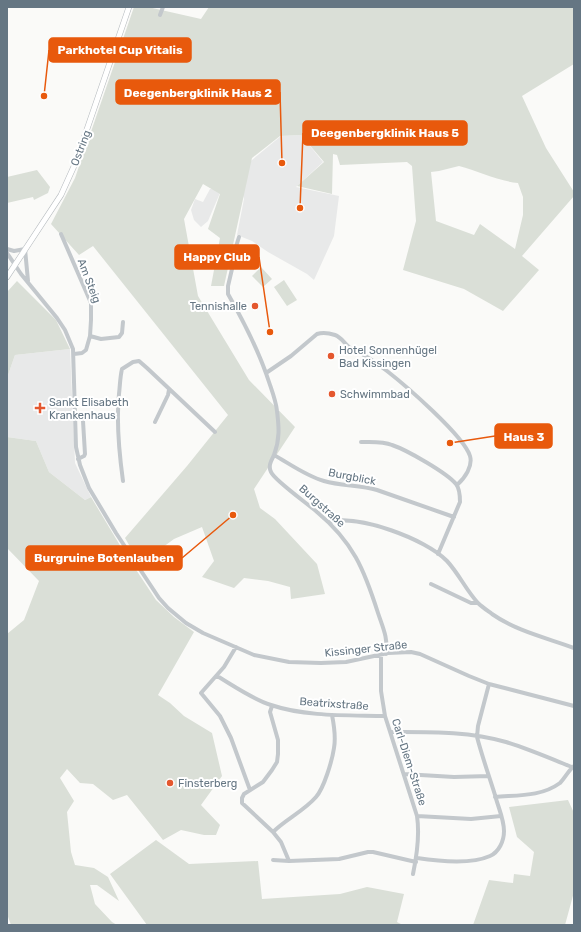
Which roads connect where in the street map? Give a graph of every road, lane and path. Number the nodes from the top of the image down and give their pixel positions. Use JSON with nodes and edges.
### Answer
{"nodes":[{"id":1,"x":129,"y":7,"type":"edge"},
{"id":2,"x":163,"y":7,"type":"edge"},
{"id":3,"x":160,"y":15,"type":"dead end"},
{"id":4,"x":61,"y":234,"type":"dead end"},
{"id":5,"x":239,"y":237,"type":"dead end"},
{"id":6,"x":7,"y":249,"type":"edge"},
{"id":7,"x":26,"y":249,"type":"junction"},
{"id":8,"x":7,"y":254,"type":"edge"},
{"id":9,"x":15,"y":265,"type":"junction"},
{"id":10,"x":7,"y":277,"type":"edge"},
{"id":11,"x":29,"y":283,"type":"junction"},
{"id":12,"x":123,"y":322,"type":"dead end"},
{"id":13,"x":90,"y":336,"type":"junction"},
{"id":14,"x":74,"y":354,"type":"junction"},
{"id":15,"x":266,"y":373,"type":"junction"},
{"id":16,"x":168,"y":390,"type":"junction"},
{"id":17,"x":117,"y":414,"type":"junction"},
{"id":18,"x":155,"y":422,"type":"dead end"},
{"id":19,"x":215,"y":432,"type":"dead end"},
{"id":20,"x":361,"y":442,"type":"dead end"},
{"id":21,"x":274,"y":455,"type":"junction"},
{"id":22,"x":78,"y":458,"type":"junction"},
{"id":23,"x":123,"y":481,"type":"dead end"},
{"id":24,"x":457,"y":485,"type":"junction"},
{"id":25,"x":454,"y":517,"type":"junction"},
{"id":26,"x":329,"y":522,"type":"junction"},
{"id":27,"x":438,"y":554,"type":"junction"},
{"id":28,"x":431,"y":584,"type":"dead end"},
{"id":29,"x":478,"y":604,"type":"junction"},
{"id":30,"x":236,"y":647,"type":"junction"},
{"id":31,"x":574,"y":648,"type":"edge"},
{"id":32,"x":384,"y":654,"type":"junction"},
{"id":33,"x":217,"y":676,"type":"junction"},
{"id":34,"x":489,"y":684,"type":"junction"},
{"id":35,"x":272,"y":706,"type":"junction"},
{"id":36,"x":574,"y":706,"type":"edge"},
{"id":37,"x":332,"y":715,"type":"junction"},
{"id":38,"x":385,"y":716,"type":"junction"},
{"id":39,"x":391,"y":732,"type":"junction"},
{"id":40,"x":477,"y":737,"type":"junction"},
{"id":41,"x":573,"y":767,"type":"edge"},
{"id":42,"x":404,"y":774,"type":"junction"},
{"id":43,"x":489,"y":776,"type":"junction"},
{"id":44,"x":250,"y":790,"type":"junction"},
{"id":45,"x":495,"y":797,"type":"junction"},
{"id":46,"x":417,"y":816,"type":"junction"},
{"id":47,"x":501,"y":816,"type":"junction"},
{"id":48,"x":273,"y":832,"type":"junction"},
{"id":49,"x":273,"y":860,"type":"dead end"},
{"id":50,"x":416,"y":860,"type":"junction"},
{"id":51,"x":289,"y":861,"type":"junction"},
{"id":52,"x":413,"y":874,"type":"dead end"}],
"edges":[{"from":1,"to":7,"type":"main road","name":"Ostring"},
{"from":2,"to":3,"type":"street"},
{"from":4,"to":13,"type":"street","name":"Am Steig"},
{"from":5,"to":15,"type":"street","name":"Burgstraße"},
{"from":6,"to":7,"type":"street"},
{"from":7,"to":9,"type":"main road","name":"Ostring"},
{"from":7,"to":11,"type":"street"},
{"from":8,"to":9,"type":"street","name":"Kissinger Straße"},
{"from":9,"to":10,"type":"main road","name":"Ostring"},
{"from":9,"to":11,"type":"street","name":"Kissinger Straße"},
{"from":11,"to":14,"type":"street","name":"Kissinger Straße"},
{"from":12,"to":13,"type":"street"},
{"from":13,"to":14,"type":"street","name":"Am Steig"},
{"from":14,"to":22,"type":"street","name":"Kissinger Straße"},
{"from":15,"to":21,"type":"street","name":"Burgstraße"},
{"from":15,"to":24,"type":"street"},
{"from":16,"to":17,"type":"street"},
{"from":16,"to":18,"type":"street"},
{"from":16,"to":19,"type":"street"},
{"from":17,"to":22,"type":"street"},
{"from":17,"to":23,"type":"street"},
{"from":20,"to":24,"type":"street"},
{"from":21,"to":25,"type":"street","name":"Burgblick"},
{"from":21,"to":26,"type":"street","name":"Burgstraße"},
{"from":22,"to":30,"type":"street","name":"Kissinger Straße"},
{"from":24,"to":25,"type":"street"},
{"from":25,"to":27,"type":"street"},
{"from":26,"to":27,"type":"street"},
{"from":26,"to":32,"type":"street","name":"Burgstraße"},
{"from":27,"to":29,"type":"street"},
{"from":28,"to":29,"type":"street"},
{"from":29,"to":31,"type":"street"},
{"from":30,"to":32,"type":"street","name":"Kissinger Straße"},
{"from":30,"to":33,"type":"street"},
{"from":32,"to":34,"type":"street","name":"Kissinger Straße"},
{"from":32,"to":38,"type":"street","name":"Carl-Diem-Straße"},
{"from":33,"to":35,"type":"street","name":"Beatrixstraße"},
{"from":33,"to":44,"type":"street"},
{"from":34,"to":36,"type":"street","name":"Kissinger Straße"},
{"from":34,"to":40,"type":"street"},
{"from":35,"to":37,"type":"street","name":"Beatrixstraße"},
{"from":35,"to":44,"type":"street"},
{"from":37,"to":38,"type":"street","name":"Beatrixstraße"},
{"from":37,"to":48,"type":"street"},
{"from":38,"to":39,"type":"street","name":"Carl-Diem-Straße"},
{"from":39,"to":40,"type":"street"},
{"from":39,"to":42,"type":"street","name":"Carl-Diem-Straße"},
{"from":40,"to":41,"type":"street"},
{"from":40,"to":43,"type":"street"},
{"from":41,"to":45,"type":"street"},
{"from":42,"to":43,"type":"street"},
{"from":42,"to":46,"type":"street","name":"Carl-Diem-Straße"},
{"from":43,"to":45,"type":"street"},
{"from":44,"to":48,"type":"street"},
{"from":45,"to":47,"type":"street"},
{"from":46,"to":47,"type":"street"},
{"from":46,"to":50,"type":"street","name":"Carl-Diem-Straße"},
{"from":47,"to":50,"type":"street"},
{"from":48,"to":51,"type":"street"},
{"from":49,"to":51,"type":"street"},
{"from":50,"to":51,"type":"street"},
{"from":50,"to":52,"type":"street","name":"Carl-Diem-Straße"}]}
